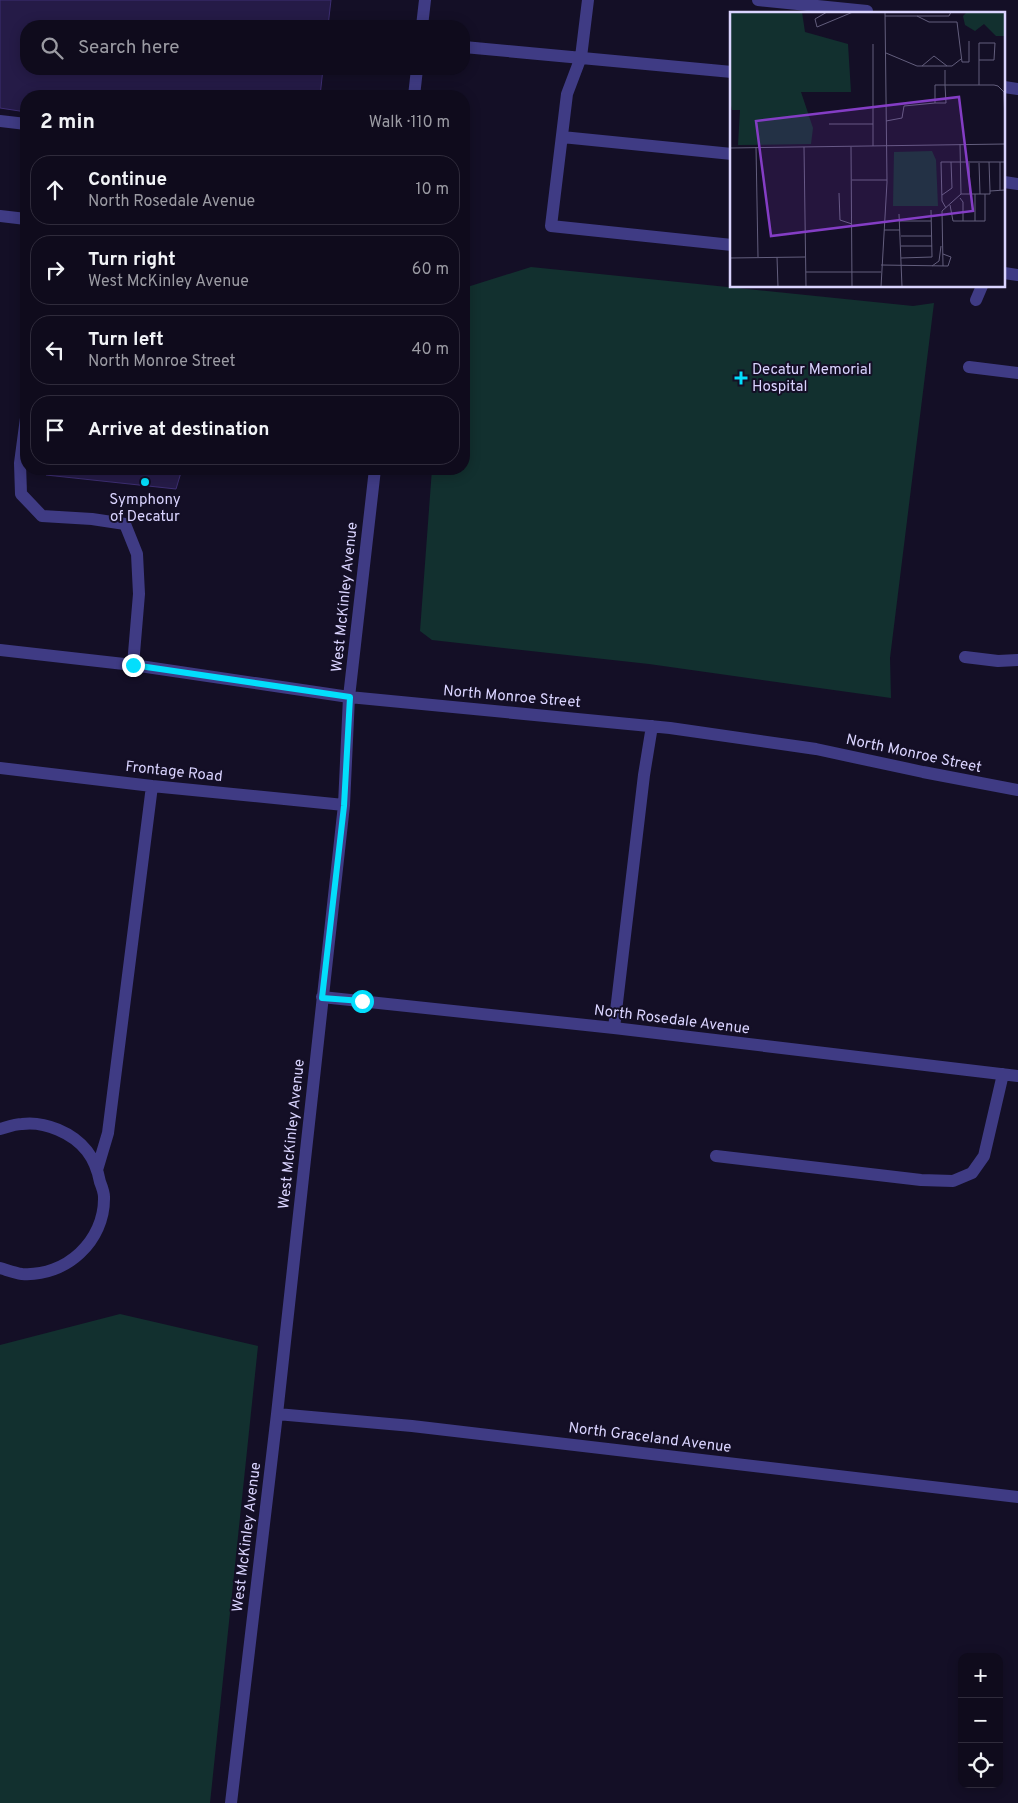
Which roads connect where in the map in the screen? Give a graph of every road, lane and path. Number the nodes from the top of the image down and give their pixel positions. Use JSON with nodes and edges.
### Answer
{"nodes":[{"id":1,"x":425,"y":0,"type":"edge"},
{"id":2,"x":588,"y":0,"type":"edge"},
{"id":3,"x":758,"y":0,"type":"edge"},
{"id":4,"x":868,"y":8,"type":"edge"},
{"id":5,"x":423,"y":20,"type":"edge"},
{"id":6,"x":470,"y":48,"type":"edge"},
{"id":7,"x":581,"y":57,"type":"junction"},
{"id":8,"x":730,"y":72,"type":"edge"},
{"id":9,"x":416,"y":75,"type":"edge"},
{"id":10,"x":415,"y":90,"type":"edge"},
{"id":11,"x":0,"y":121,"type":"edge"},
{"id":12,"x":20,"y":123,"type":"edge"},
{"id":13,"x":562,"y":137,"type":"junction"},
{"id":14,"x":730,"y":154,"type":"edge"},
{"id":15,"x":0,"y":216,"type":"edge"},
{"id":16,"x":20,"y":218,"type":"edge"},
{"id":17,"x":730,"y":245,"type":"edge"},
{"id":18,"x":981,"y":288,"type":"edge"},
{"id":19,"x":976,"y":300,"type":"dead end"},
{"id":20,"x":969,"y":367,"type":"dead end"},
{"id":21,"x":1018,"y":373,"type":"edge"},
{"id":22,"x":20,"y":475,"type":"edge"},
{"id":23,"x":375,"y":475,"type":"edge"},
{"id":24,"x":0,"y":650,"type":"edge"},
{"id":25,"x":964,"y":657,"type":"dead end"},
{"id":26,"x":1018,"y":660,"type":"edge"},
{"id":27,"x":133,"y":665,"type":"junction"},
{"id":28,"x":350,"y":697,"type":"junction"},
{"id":29,"x":652,"y":726,"type":"junction"},
{"id":30,"x":0,"y":768,"type":"edge"},
{"id":31,"x":152,"y":786,"type":"junction"},
{"id":32,"x":1018,"y":790,"type":"edge"},
{"id":33,"x":344,"y":806,"type":"junction"},
{"id":34,"x":322,"y":998,"type":"junction"},
{"id":35,"x":614,"y":1028,"type":"junction"},
{"id":36,"x":1003,"y":1074,"type":"junction"},
{"id":37,"x":1018,"y":1076,"type":"edge"},
{"id":38,"x":0,"y":1129,"type":"edge"},
{"id":39,"x":716,"y":1156,"type":"dead end"},
{"id":40,"x":97,"y":1170,"type":"junction"},
{"id":41,"x":0,"y":1268,"type":"edge"},
{"id":42,"x":277,"y":1414,"type":"junction"},
{"id":43,"x":1018,"y":1497,"type":"edge"},
{"id":44,"x":232,"y":1803,"type":"edge"}],
"edges":[{"from":1,"to":5,"type":"street"},
{"from":2,"to":7,"type":"street"},
{"from":3,"to":4,"type":"street"},
{"from":6,"to":7,"type":"street"},
{"from":7,"to":8,"type":"street"},
{"from":7,"to":13,"type":"street"},
{"from":9,"to":10,"type":"street"},
{"from":11,"to":12,"type":"street"},
{"from":13,"to":14,"type":"street"},
{"from":13,"to":17,"type":"street"},
{"from":15,"to":16,"type":"street"},
{"from":18,"to":19,"type":"street"},
{"from":20,"to":21,"type":"street"},
{"from":22,"to":27,"type":"street"},
{"from":23,"to":28,"type":"street","name":"West McKinley Avenue"},
{"from":24,"to":27,"type":"street","name":"North Monroe Street"},
{"from":25,"to":26,"type":"street"},
{"from":27,"to":28,"type":"street","name":"North Monroe Street"},
{"from":28,"to":29,"type":"street","name":"North Monroe Street"},
{"from":28,"to":33,"type":"street","name":"West McKinley Avenue"},
{"from":29,"to":32,"type":"street","name":"North Monroe Street"},
{"from":29,"to":35,"type":"street"},
{"from":30,"to":31,"type":"street","name":"Frontage Road"},
{"from":31,"to":33,"type":"street","name":"Frontage Road"},
{"from":31,"to":40,"type":"street"},
{"from":33,"to":34,"type":"street","name":"West McKinley Avenue"},
{"from":34,"to":35,"type":"street","name":"North Rosedale Avenue"},
{"from":34,"to":42,"type":"street","name":"West McKinley Avenue"},
{"from":35,"to":36,"type":"street","name":"North Rosedale Avenue"},
{"from":36,"to":37,"type":"street","name":"North Rosedale Avenue"},
{"from":36,"to":39,"type":"street"},
{"from":38,"to":40,"type":"street"},
{"from":40,"to":41,"type":"street"},
{"from":42,"to":43,"type":"street","name":"North Graceland Avenue"},
{"from":42,"to":44,"type":"street","name":"West McKinley Avenue"}]}
